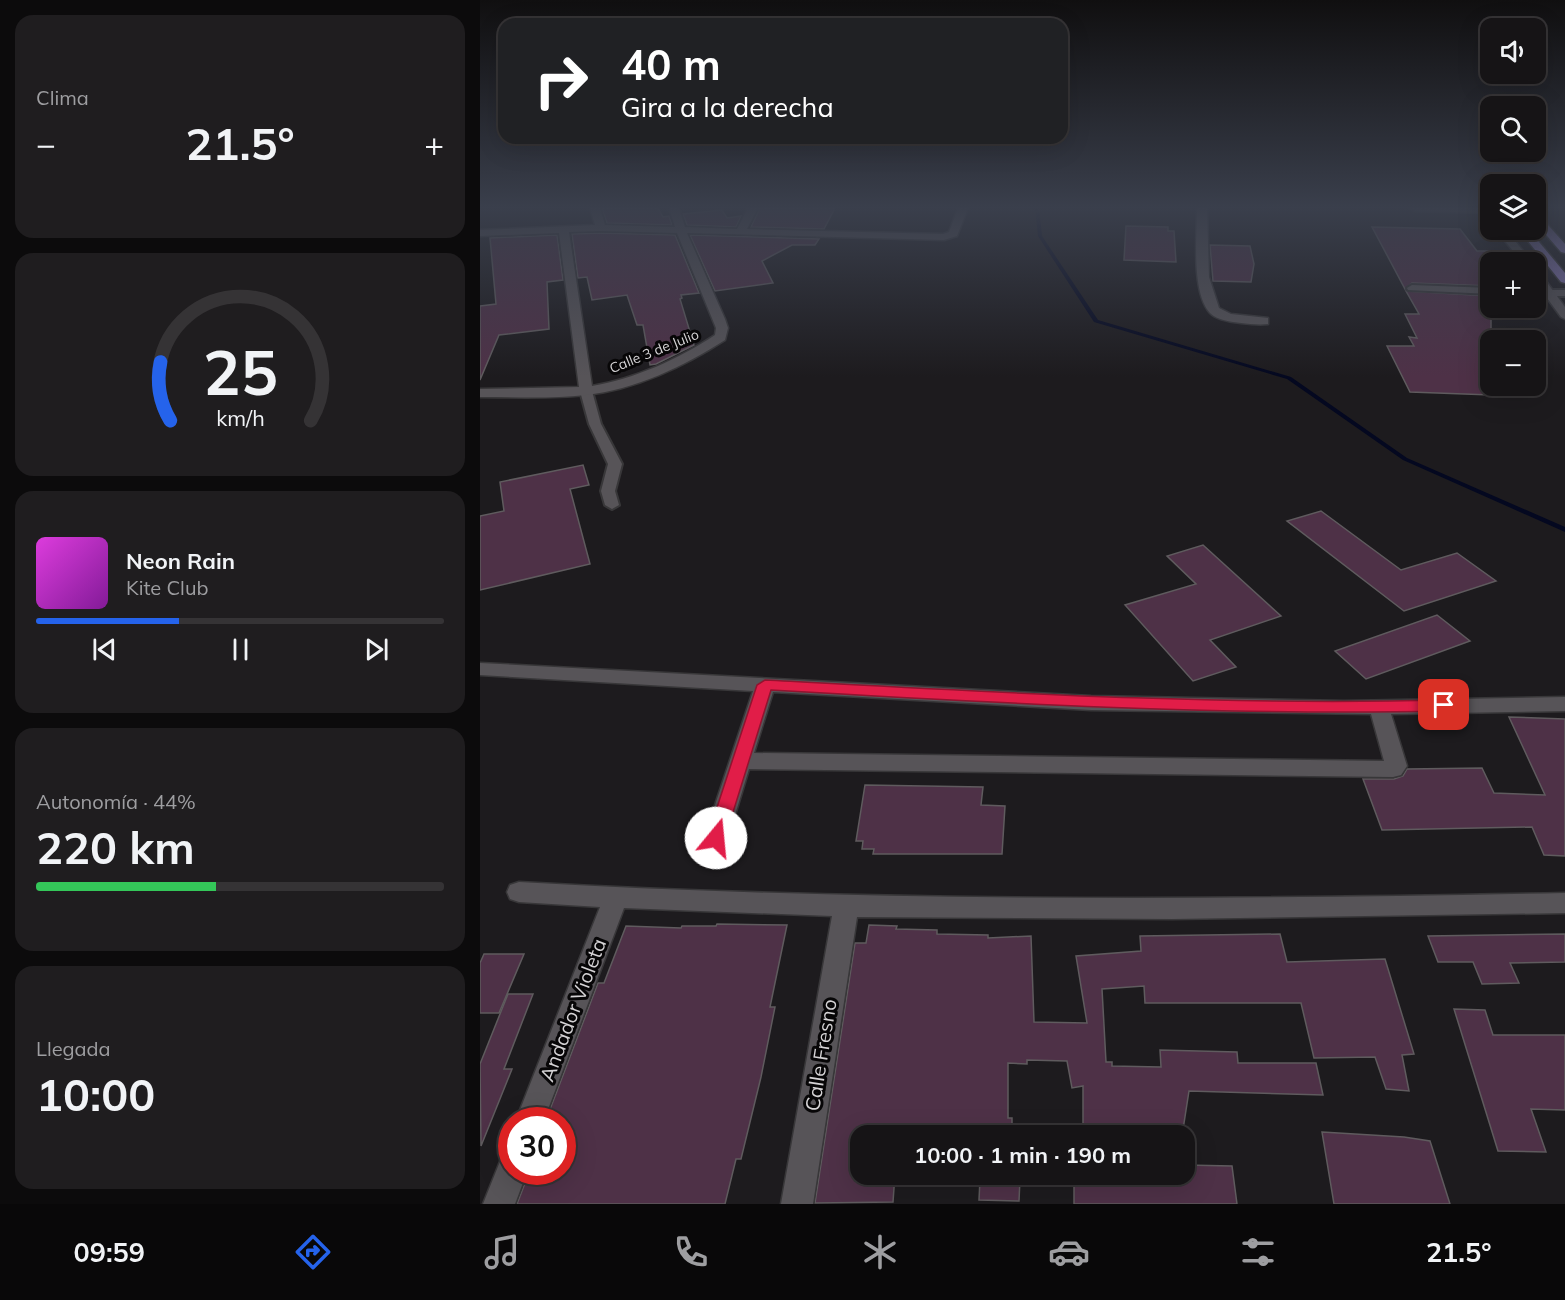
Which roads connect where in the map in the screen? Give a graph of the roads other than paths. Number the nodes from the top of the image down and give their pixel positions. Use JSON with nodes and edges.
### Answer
{"nodes":[{"id":1,"x":569,"y":264,"type":"edge"},
{"id":2,"x":695,"y":264,"type":"edge"},
{"id":3,"x":1205,"y":264,"type":"edge"},
{"id":4,"x":1553,"y":264,"type":"edge"},
{"id":5,"x":1565,"y":279,"type":"edge"},
{"id":6,"x":1412,"y":288,"type":"dead end"},
{"id":7,"x":1546,"y":289,"type":"edge"},
{"id":8,"x":1480,"y":291,"type":"edge"},
{"id":9,"x":1565,"y":293,"type":"edge"},
{"id":10,"x":1546,"y":294,"type":"edge"},
{"id":11,"x":1550,"y":294,"type":"junction"},
{"id":12,"x":1565,"y":315,"type":"edge"},
{"id":13,"x":1264,"y":321,"type":"dead end"},
{"id":14,"x":586,"y":391,"type":"junction"},
{"id":15,"x":480,"y":393,"type":"edge"},
{"id":16,"x":612,"y":505,"type":"dead end"},
{"id":17,"x":480,"y":669,"type":"edge"},
{"id":18,"x":765,"y":685,"type":"junction"},
{"id":19,"x":1565,"y":704,"type":"edge"},
{"id":20,"x":1379,"y":707,"type":"junction"},
{"id":21,"x":741,"y":761,"type":"junction"},
{"id":22,"x":716,"y":838,"type":"dead end"},
{"id":23,"x":519,"y":892,"type":"dead end"},
{"id":24,"x":615,"y":898,"type":"junction"},
{"id":25,"x":1565,"y":903,"type":"edge"},
{"id":26,"x":846,"y":907,"type":"junction"},
{"id":27,"x":536,"y":1107,"type":"edge"},
{"id":28,"x":506,"y":1185,"type":"edge"},
{"id":29,"x":499,"y":1204,"type":"edge"},
{"id":30,"x":797,"y":1204,"type":"edge"}],
"edges":[{"from":1,"to":14,"type":"street"},
{"from":2,"to":14,"type":"street","name":"Calle 3 de Julio"},
{"from":3,"to":13,"type":"street"},
{"from":4,"to":5,"type":"main road"},
{"from":6,"to":8,"type":"lane"},
{"from":7,"to":11,"type":"street"},
{"from":9,"to":11,"type":"lane"},
{"from":10,"to":11,"type":"lane"},
{"from":11,"to":12,"type":"street"},
{"from":14,"to":15,"type":"street","name":"Calle 3 de Julio"},
{"from":14,"to":16,"type":"lane"},
{"from":17,"to":18,"type":"street"},
{"from":18,"to":20,"type":"street"},
{"from":18,"to":21,"type":"street"},
{"from":19,"to":20,"type":"street"},
{"from":20,"to":21,"type":"street"},
{"from":21,"to":22,"type":"street"},
{"from":23,"to":24,"type":"street"},
{"from":24,"to":26,"type":"street"},
{"from":24,"to":27,"type":"street","name":"Andador Violeta"},
{"from":25,"to":26,"type":"street"},
{"from":26,"to":30,"type":"street","name":"Calle Fresno"},
{"from":28,"to":29,"type":"street"}]}
